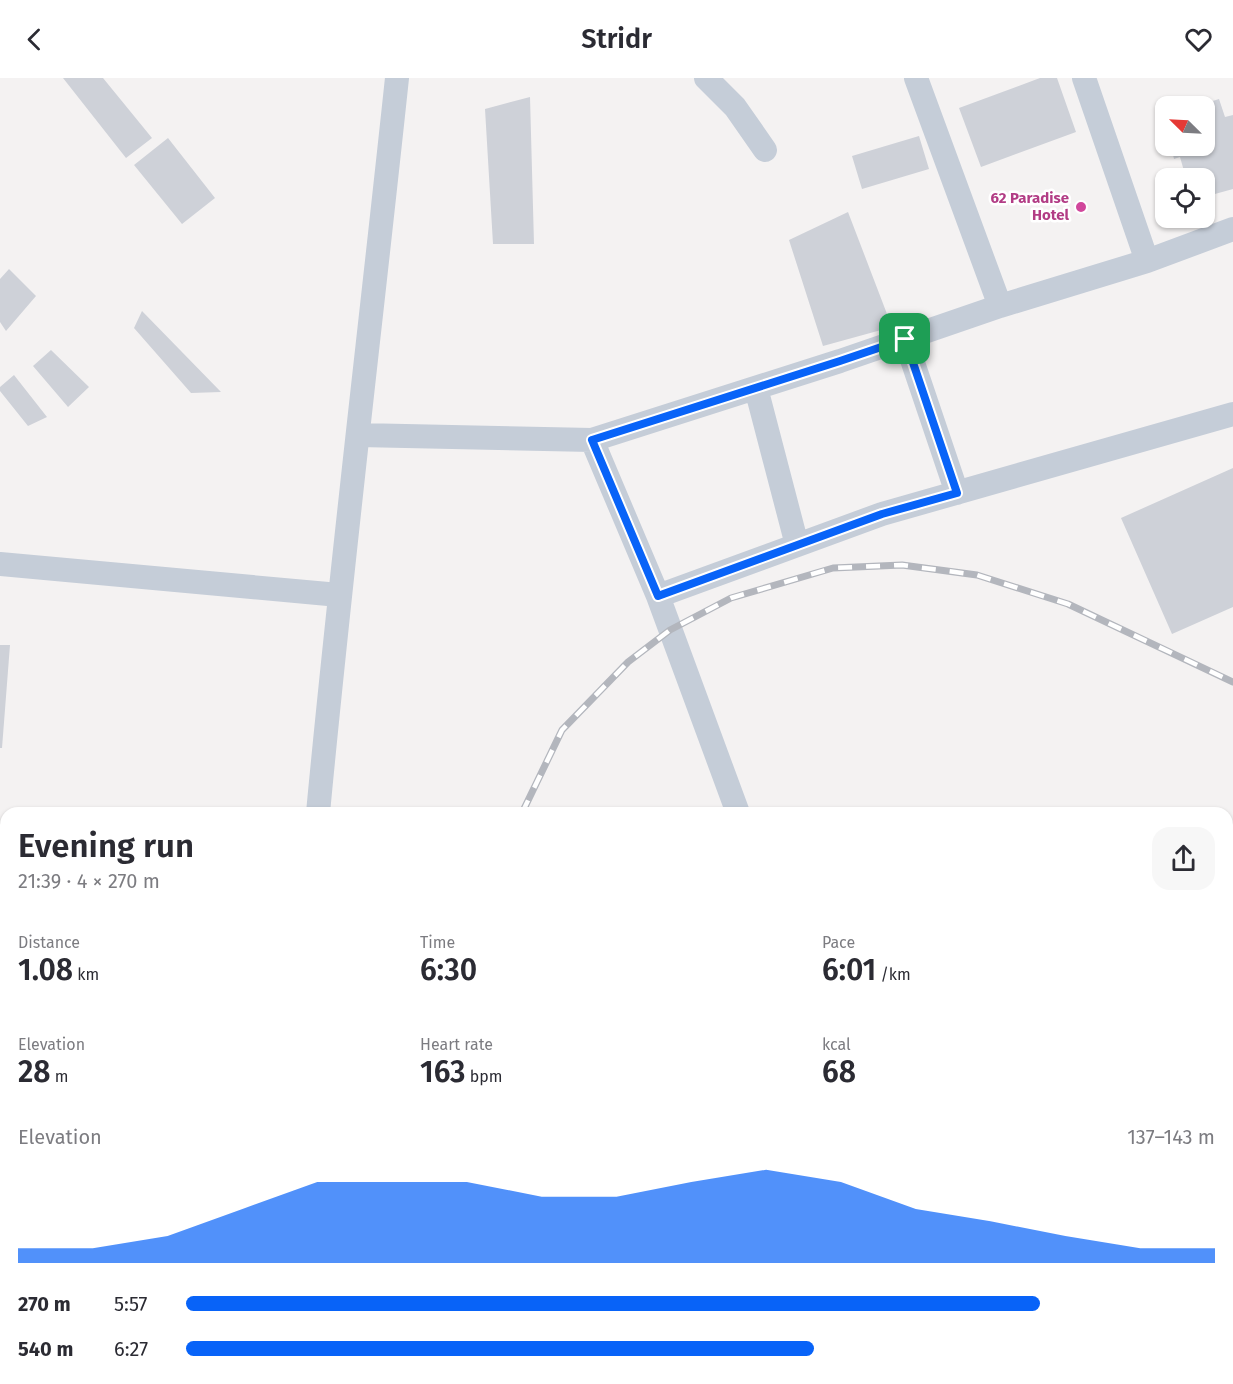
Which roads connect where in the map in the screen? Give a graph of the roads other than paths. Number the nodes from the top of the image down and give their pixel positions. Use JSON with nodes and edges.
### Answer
{"nodes":[{"id":1,"x":398,"y":78,"type":"edge"},
{"id":2,"x":706,"y":78,"type":"edge"},
{"id":3,"x":916,"y":78,"type":"edge"},
{"id":4,"x":1084,"y":78,"type":"edge"},
{"id":5,"x":765,"y":150,"type":"dead end"},
{"id":6,"x":1233,"y":229,"type":"edge"},
{"id":7,"x":1147,"y":261,"type":"junction"},
{"id":8,"x":1000,"y":306,"type":"junction"},
{"id":9,"x":905,"y":339,"type":"junction"},
{"id":10,"x":756,"y":388,"type":"junction"},
{"id":11,"x":1233,"y":414,"type":"edge"},
{"id":12,"x":359,"y":435,"type":"junction"},
{"id":13,"x":592,"y":440,"type":"junction"},
{"id":14,"x":957,"y":493,"type":"junction"},
{"id":15,"x":797,"y":545,"type":"junction"},
{"id":16,"x":0,"y":564,"type":"edge"},
{"id":17,"x":339,"y":595,"type":"junction"},
{"id":18,"x":658,"y":596,"type":"junction"},
{"id":19,"x":319,"y":807,"type":"edge"},
{"id":20,"x":736,"y":807,"type":"edge"}],
"edges":[{"from":1,"to":12,"type":"street"},
{"from":2,"to":5,"type":"street"},
{"from":3,"to":8,"type":"street"},
{"from":4,"to":7,"type":"street"},
{"from":6,"to":7,"type":"street"},
{"from":7,"to":8,"type":"street"},
{"from":8,"to":9,"type":"street"},
{"from":9,"to":10,"type":"street"},
{"from":9,"to":14,"type":"street"},
{"from":10,"to":13,"type":"street"},
{"from":10,"to":15,"type":"street"},
{"from":11,"to":14,"type":"street"},
{"from":12,"to":13,"type":"street"},
{"from":12,"to":17,"type":"street"},
{"from":13,"to":18,"type":"street"},
{"from":14,"to":15,"type":"street"},
{"from":15,"to":18,"type":"street"},
{"from":16,"to":17,"type":"street"},
{"from":17,"to":19,"type":"street"},
{"from":18,"to":20,"type":"street"}]}
